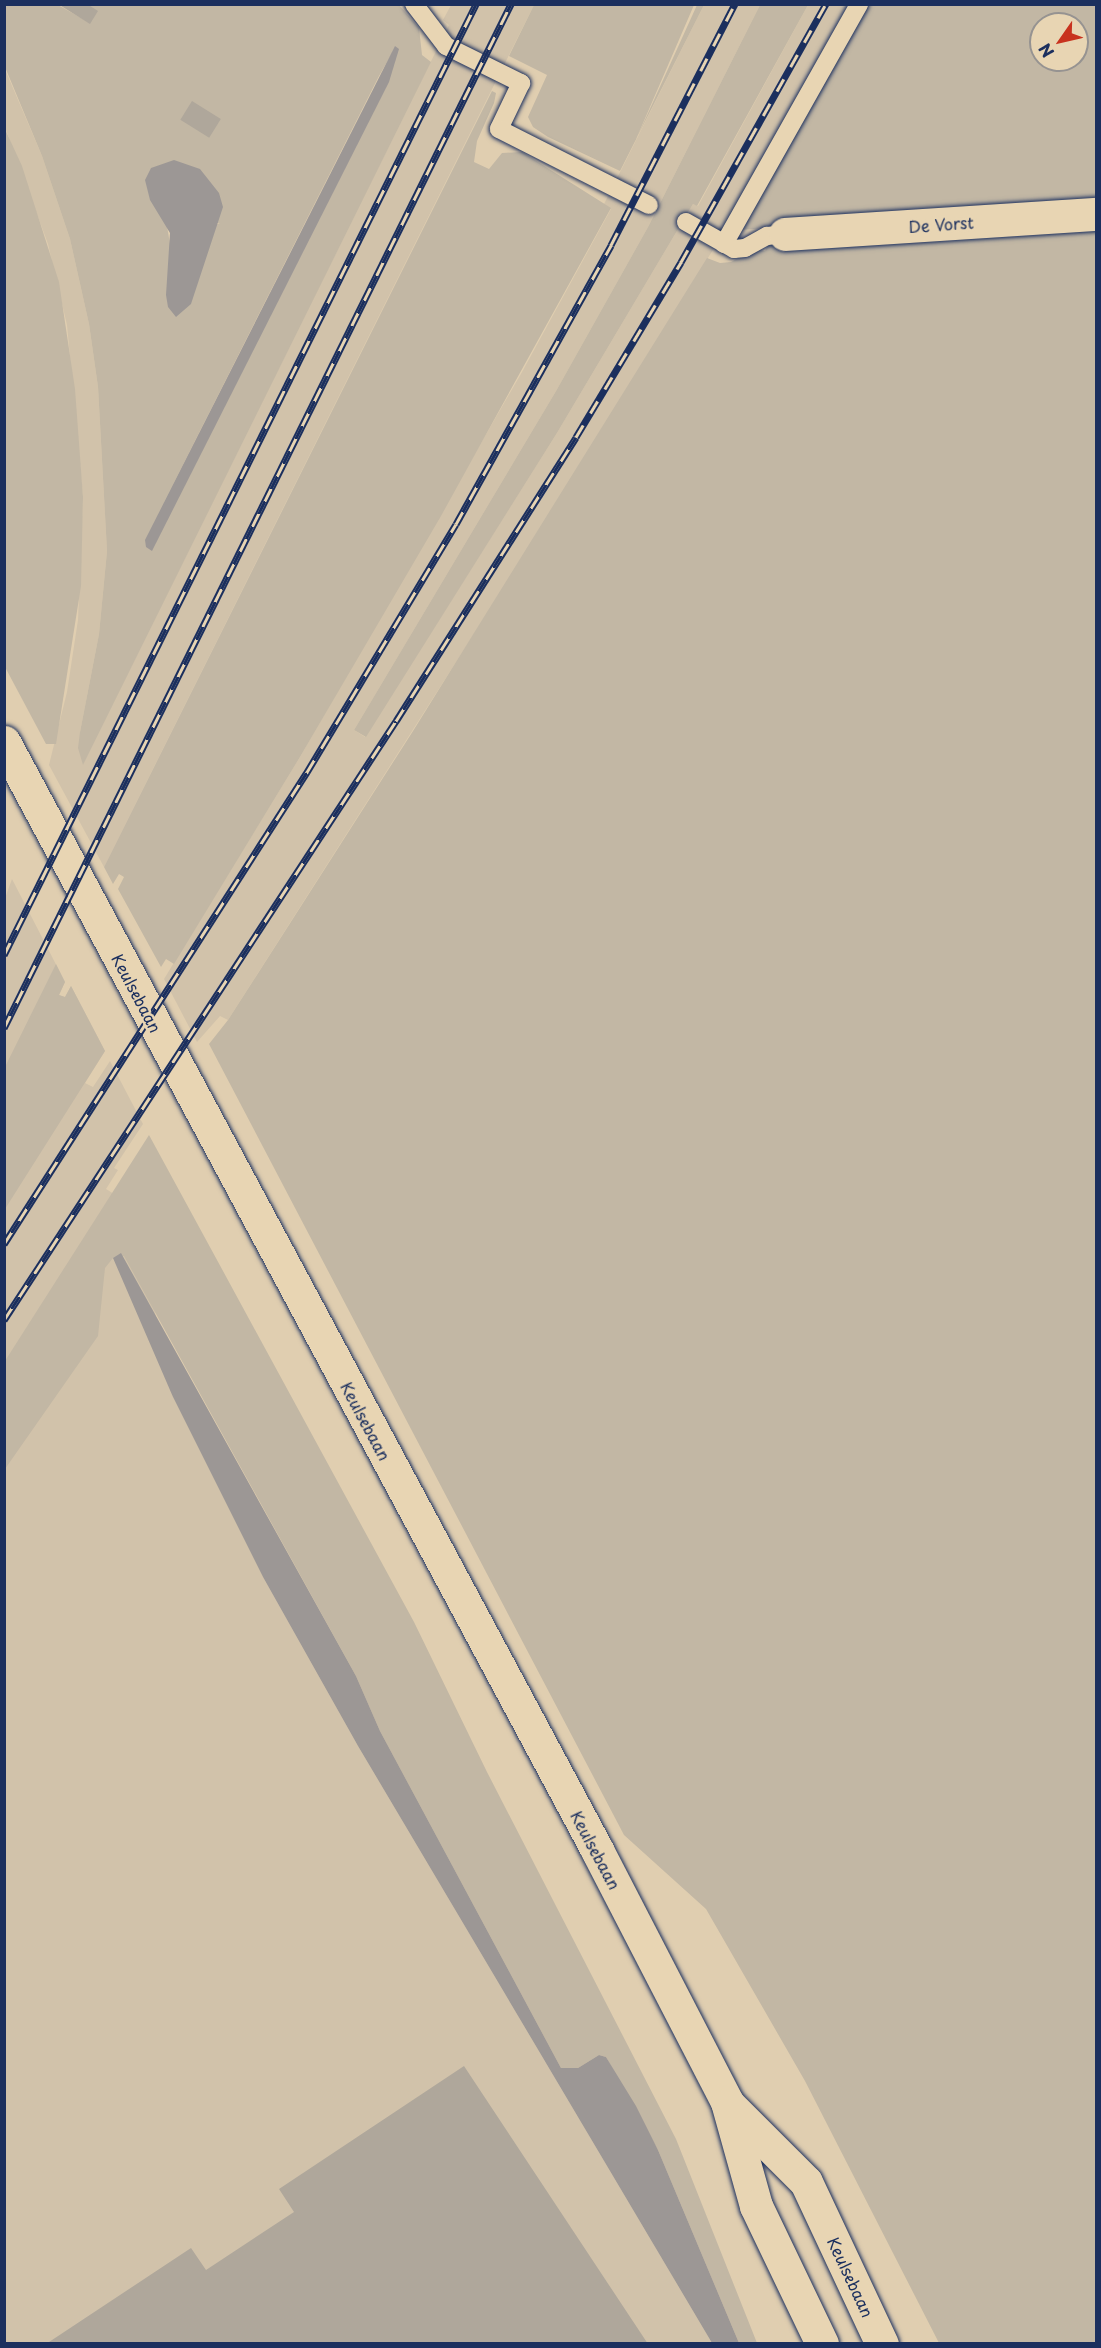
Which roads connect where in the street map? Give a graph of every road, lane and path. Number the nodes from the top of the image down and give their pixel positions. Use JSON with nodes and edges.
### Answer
{"nodes":[{"id":1,"x":414,"y":4,"type":"edge"},
{"id":2,"x":859,"y":4,"type":"edge"},
{"id":3,"x":649,"y":205,"type":"dead end"},
{"id":4,"x":1096,"y":214,"type":"edge"},
{"id":5,"x":686,"y":222,"type":"dead end"},
{"id":6,"x":785,"y":234,"type":"joint"},
{"id":7,"x":724,"y":244,"type":"junction"},
{"id":8,"x":4,"y":742,"type":"edge"},
{"id":9,"x":727,"y":2102,"type":"junction"},
{"id":10,"x":822,"y":2343,"type":"edge"},
{"id":11,"x":882,"y":2343,"type":"edge"}],
"edges":[{"from":1,"to":3,"type":"lane"},
{"from":2,"to":7,"type":"lane"},
{"from":4,"to":6,"type":"main road","name":"De Vorst"},
{"from":5,"to":7,"type":"lane"},
{"from":6,"to":7,"type":"lane"},
{"from":8,"to":9,"type":"main road","name":"Keulsebaan"},
{"from":9,"to":10,"type":"main road","name":"Keulsebaan"},
{"from":9,"to":11,"type":"main road","name":"Keulsebaan"}]}
